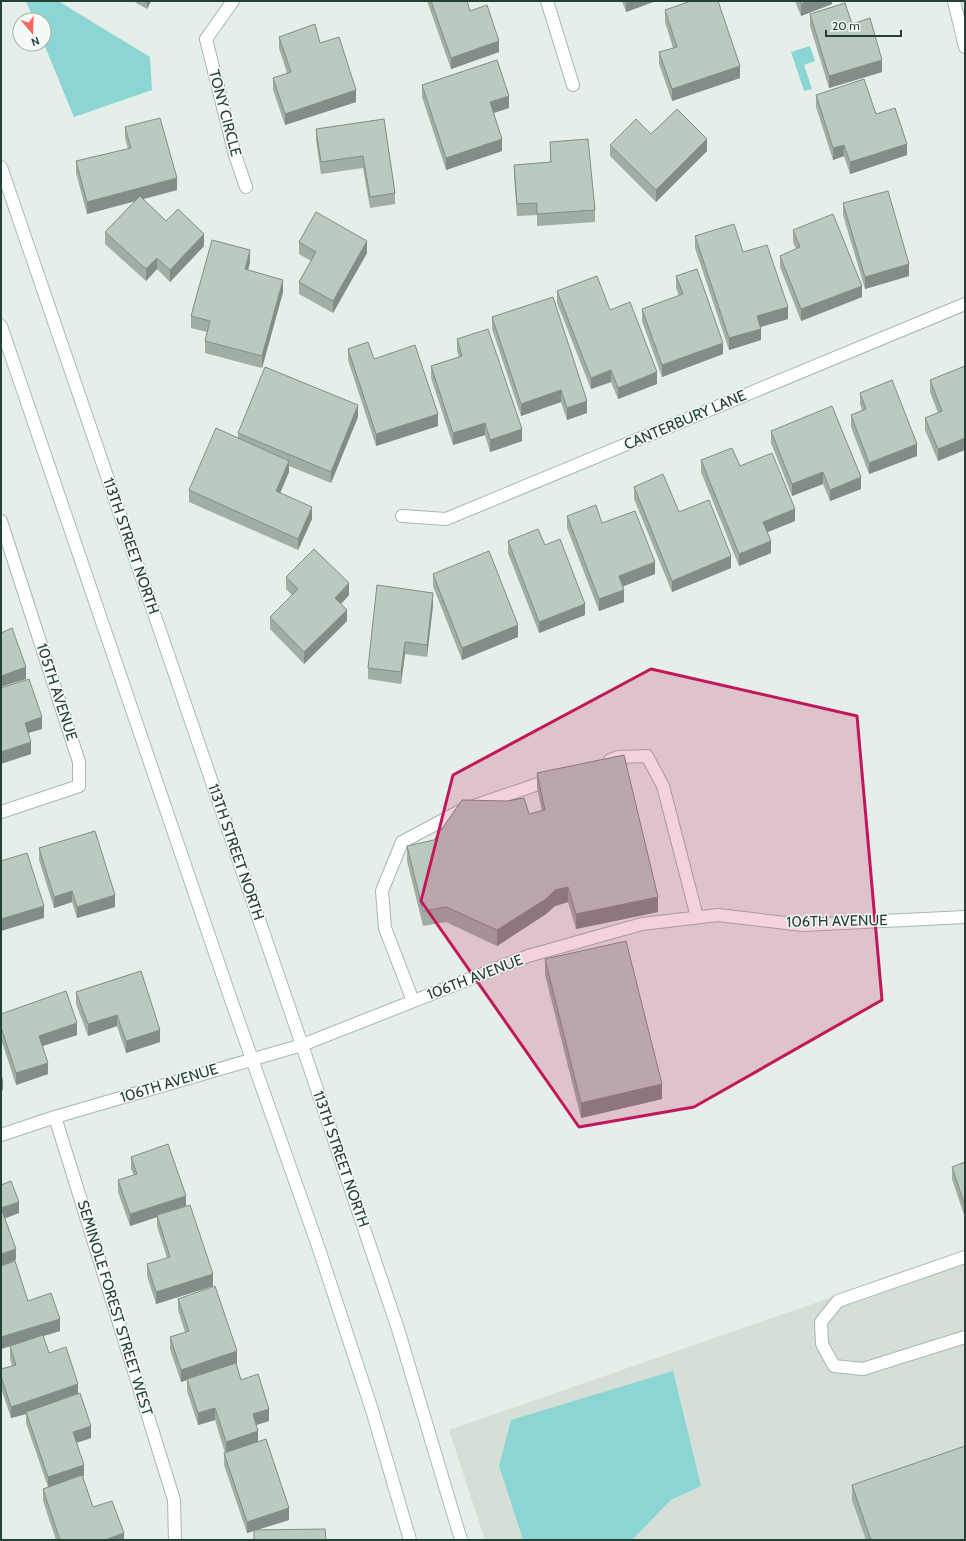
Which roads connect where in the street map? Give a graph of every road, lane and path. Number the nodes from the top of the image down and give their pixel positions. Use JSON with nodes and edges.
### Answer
{"nodes":[{"id":1,"x":233,"y":1,"type":"edge"},
{"id":2,"x":547,"y":1,"type":"edge"},
{"id":3,"x":954,"y":1,"type":"edge"},
{"id":4,"x":965,"y":47,"type":"edge"},
{"id":5,"x":573,"y":85,"type":"dead end"},
{"id":6,"x":1,"y":167,"type":"edge"},
{"id":7,"x":246,"y":187,"type":"dead end"},
{"id":8,"x":965,"y":304,"type":"edge"},
{"id":9,"x":1,"y":326,"type":"edge"},
{"id":10,"x":402,"y":516,"type":"dead end"},
{"id":11,"x":1,"y":521,"type":"edge"},
{"id":12,"x":596,"y":765,"type":"edge"},
{"id":13,"x":566,"y":775,"type":"edge"},
{"id":14,"x":1,"y":812,"type":"edge"},
{"id":15,"x":697,"y":917,"type":"junction"},
{"id":16,"x":965,"y":917,"type":"edge"},
{"id":17,"x":413,"y":1001,"type":"junction"},
{"id":18,"x":302,"y":1045,"type":"junction"},
{"id":19,"x":251,"y":1059,"type":"junction"},
{"id":20,"x":55,"y":1117,"type":"junction"},
{"id":21,"x":1,"y":1135,"type":"edge"},
{"id":22,"x":965,"y":1257,"type":"edge"},
{"id":23,"x":965,"y":1337,"type":"edge"},
{"id":24,"x":175,"y":1540,"type":"edge"},
{"id":25,"x":410,"y":1540,"type":"edge"},
{"id":26,"x":461,"y":1540,"type":"edge"}],
"edges":[{"from":1,"to":7,"type":"street","name":"TONY CIRCLE"},
{"from":2,"to":5,"type":"street"},
{"from":3,"to":4,"type":"street"},
{"from":6,"to":18,"type":"street","name":"113TH STREET NORTH"},
{"from":8,"to":10,"type":"street","name":"CANTERBURY LANE"},
{"from":9,"to":19,"type":"street"},
{"from":11,"to":14,"type":"street","name":"105TH AVENUE"},
{"from":12,"to":15,"type":"street"},
{"from":13,"to":17,"type":"street"},
{"from":15,"to":16,"type":"street","name":"106TH AVENUE"},
{"from":15,"to":17,"type":"street","name":"106TH AVENUE"},
{"from":17,"to":18,"type":"street","name":"106TH AVENUE"},
{"from":18,"to":19,"type":"street","name":"106TH AVENUE"},
{"from":18,"to":26,"type":"street","name":"113TH STREET NORTH"},
{"from":19,"to":20,"type":"street","name":"106TH AVENUE"},
{"from":19,"to":25,"type":"street"},
{"from":20,"to":21,"type":"street","name":"106TH AVENUE"},
{"from":20,"to":24,"type":"street","name":"SEMINOLE FOREST STREET WEST"},
{"from":22,"to":23,"type":"street"}]}
